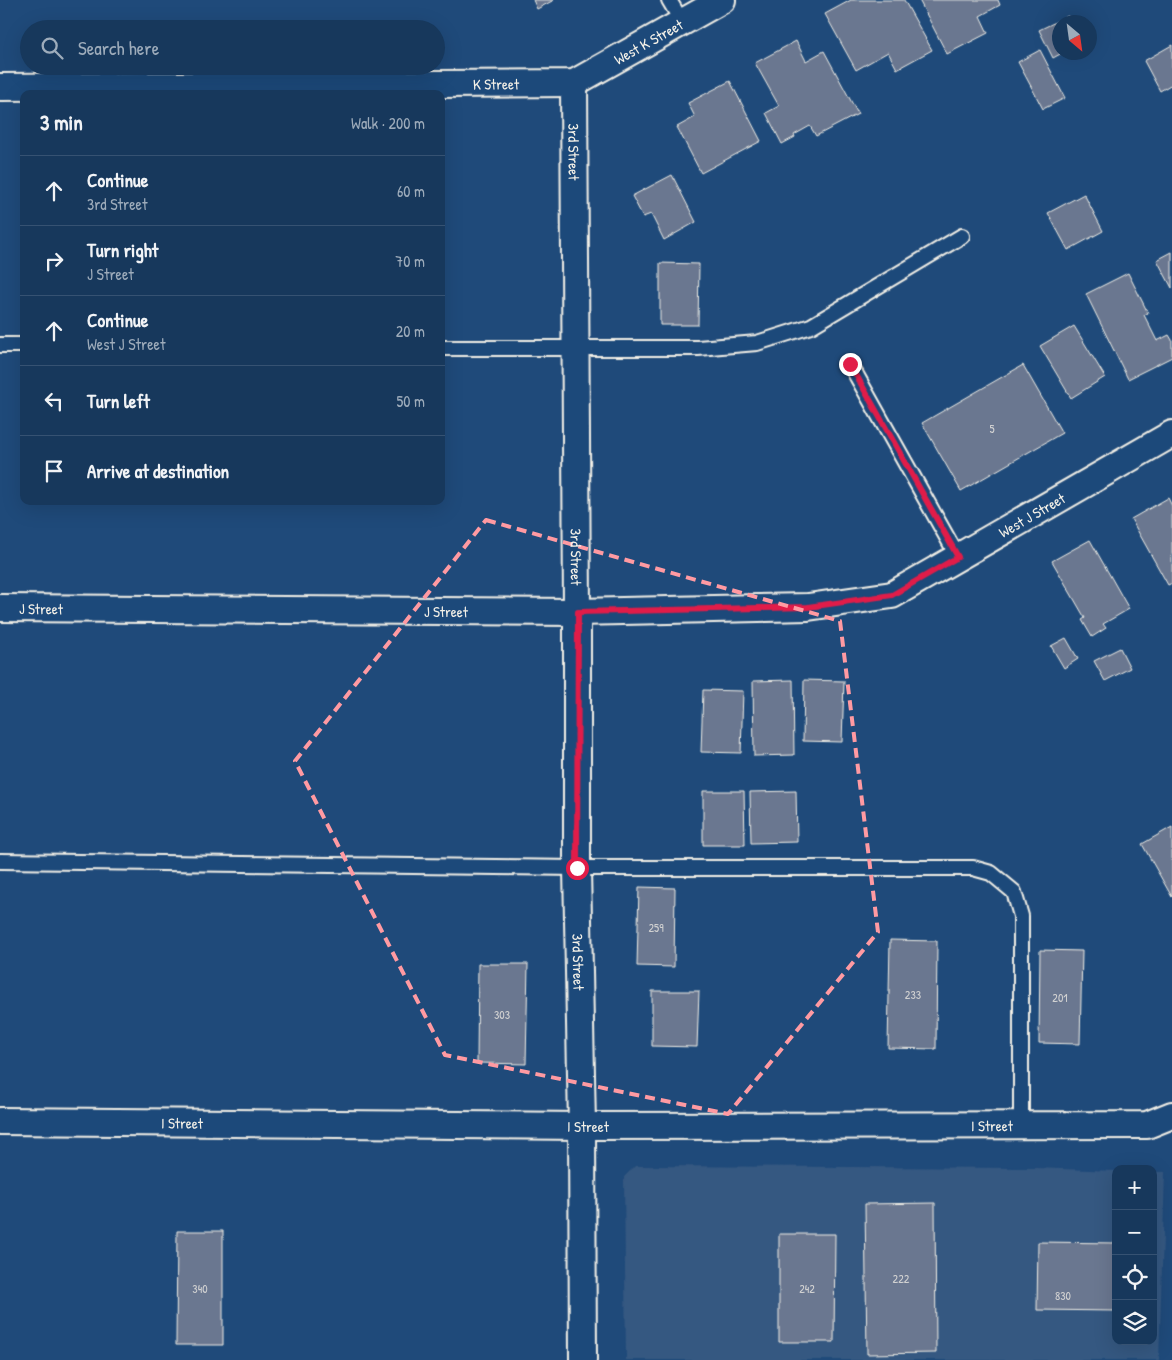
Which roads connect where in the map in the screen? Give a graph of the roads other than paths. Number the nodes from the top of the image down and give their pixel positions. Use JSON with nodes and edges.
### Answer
{"nodes":[{"id":1,"x":669,"y":0,"type":"edge"},
{"id":2,"x":722,"y":0,"type":"edge"},
{"id":3,"x":682,"y":22,"type":"junction"},
{"id":4,"x":574,"y":83,"type":"junction"},
{"id":5,"x":0,"y":87,"type":"edge"},
{"id":6,"x":962,"y":236,"type":"dead end"},
{"id":7,"x":0,"y":345,"type":"edge"},
{"id":8,"x":20,"y":345,"type":"edge"},
{"id":9,"x":445,"y":348,"type":"edge"},
{"id":10,"x":576,"y":348,"type":"junction"},
{"id":11,"x":850,"y":364,"type":"dead end"},
{"id":12,"x":1172,"y":434,"type":"edge"},
{"id":13,"x":958,"y":557,"type":"junction"},
{"id":14,"x":892,"y":595,"type":"joint"},
{"id":15,"x":0,"y":608,"type":"edge"},
{"id":16,"x":578,"y":612,"type":"junction"},
{"id":17,"x":0,"y":861,"type":"edge"},
{"id":18,"x":577,"y":868,"type":"junction"},
{"id":19,"x":1172,"y":1115,"type":"edge"},
{"id":20,"x":0,"y":1121,"type":"edge"},
{"id":21,"x":1021,"y":1124,"type":"junction"},
{"id":22,"x":582,"y":1126,"type":"junction"},
{"id":23,"x":583,"y":1360,"type":"edge"}],
"edges":[{"from":1,"to":3,"type":"lane"},
{"from":2,"to":3,"type":"street","name":"West K Street"},
{"from":3,"to":4,"type":"street","name":"West K Street"},
{"from":4,"to":5,"type":"street","name":"K Street"},
{"from":4,"to":10,"type":"street","name":"3rd Street"},
{"from":6,"to":10,"type":"lane"},
{"from":7,"to":8,"type":"lane"},
{"from":9,"to":10,"type":"lane"},
{"from":10,"to":16,"type":"street","name":"3rd Street"},
{"from":11,"to":13,"type":"lane"},
{"from":12,"to":13,"type":"street","name":"West J Street"},
{"from":13,"to":14,"type":"street","name":"West J Street"},
{"from":14,"to":16,"type":"street","name":"J Street"},
{"from":15,"to":16,"type":"street","name":"J Street"},
{"from":16,"to":18,"type":"street","name":"3rd Street"},
{"from":17,"to":18,"type":"lane"},
{"from":18,"to":21,"type":"lane"},
{"from":18,"to":22,"type":"street","name":"3rd Street"},
{"from":19,"to":21,"type":"street","name":"I Street"},
{"from":20,"to":22,"type":"street","name":"I Street"},
{"from":21,"to":22,"type":"street","name":"I Street"},
{"from":22,"to":23,"type":"street","name":"3rd Street"}]}
